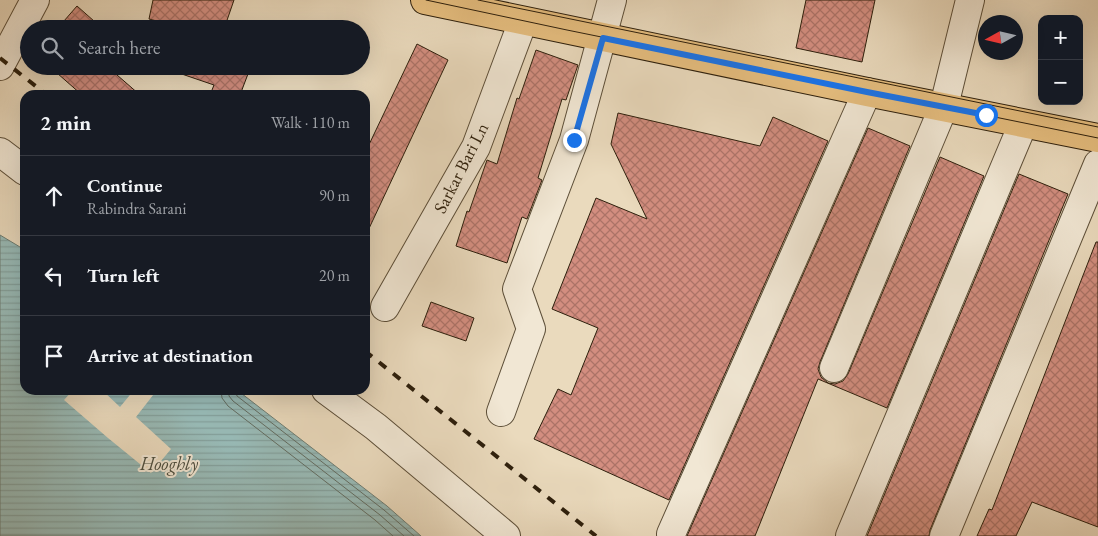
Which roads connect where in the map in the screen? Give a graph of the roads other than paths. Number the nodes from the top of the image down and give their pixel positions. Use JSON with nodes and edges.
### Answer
{"nodes":[{"id":1,"x":35,"y":0,"type":"edge"},
{"id":2,"x":425,"y":0,"type":"edge"},
{"id":3,"x":612,"y":0,"type":"edge"},
{"id":4,"x":970,"y":0,"type":"edge"},
{"id":5,"x":24,"y":20,"type":"edge"},
{"id":6,"x":523,"y":21,"type":"junction"},
{"id":7,"x":20,"y":28,"type":"edge"},
{"id":8,"x":603,"y":38,"type":"junction"},
{"id":9,"x":0,"y":66,"type":"edge"},
{"id":10,"x":867,"y":92,"type":"junction"},
{"id":11,"x":944,"y":106,"type":"junction"},
{"id":12,"x":1023,"y":124,"type":"junction"},
{"id":13,"x":1098,"y":138,"type":"edge"},
{"id":14,"x":0,"y":152,"type":"edge"},
{"id":15,"x":1098,"y":164,"type":"edge"},
{"id":16,"x":20,"y":167,"type":"edge"},
{"id":17,"x":385,"y":308,"type":"dead end"},
{"id":18,"x":834,"y":368,"type":"dead end"},
{"id":19,"x":333,"y":395,"type":"edge"},
{"id":20,"x":501,"y":412,"type":"dead end"},
{"id":21,"x":671,"y":534,"type":"dead end"},
{"id":22,"x":506,"y":536,"type":"edge"},
{"id":23,"x":850,"y":536,"type":"edge"},
{"id":24,"x":944,"y":536,"type":"edge"}],
"edges":[{"from":1,"to":5,"type":"street"},
{"from":2,"to":6,"type":"main road"},
{"from":3,"to":8,"type":"street"},
{"from":4,"to":11,"type":"street"},
{"from":6,"to":8,"type":"main road"},
{"from":6,"to":17,"type":"street","name":"Sarkar Bari Ln"},
{"from":7,"to":9,"type":"street"},
{"from":8,"to":10,"type":"main road"},
{"from":8,"to":20,"type":"street"},
{"from":10,"to":11,"type":"main road"},
{"from":10,"to":21,"type":"street"},
{"from":11,"to":12,"type":"main road"},
{"from":11,"to":18,"type":"street"},
{"from":12,"to":13,"type":"main road"},
{"from":12,"to":23,"type":"street"},
{"from":14,"to":16,"type":"street"},
{"from":15,"to":24,"type":"street"},
{"from":19,"to":22,"type":"street"}]}
